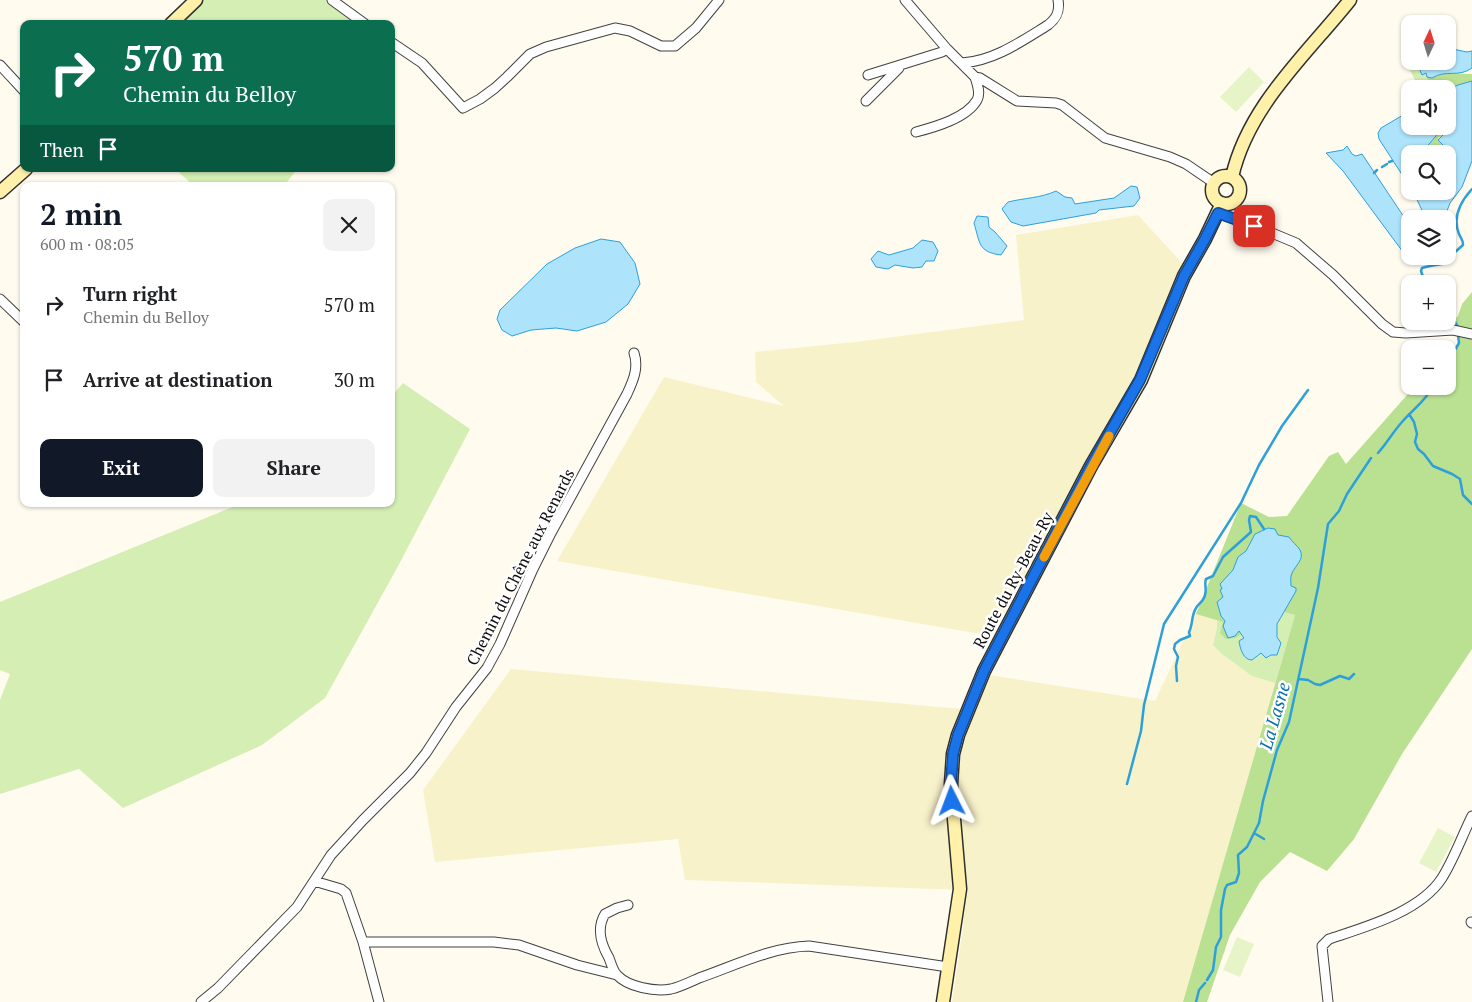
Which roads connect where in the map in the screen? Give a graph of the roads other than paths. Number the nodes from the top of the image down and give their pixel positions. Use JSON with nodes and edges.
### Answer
{"nodes":[{"id":1,"x":196,"y":0,"type":"edge"},
{"id":2,"x":332,"y":0,"type":"edge"},
{"id":3,"x":719,"y":0,"type":"edge"},
{"id":4,"x":905,"y":0,"type":"edge"},
{"id":5,"x":1058,"y":0,"type":"edge"},
{"id":6,"x":1350,"y":0,"type":"edge"},
{"id":7,"x":175,"y":20,"type":"edge"},
{"id":8,"x":359,"y":20,"type":"edge"},
{"id":9,"x":395,"y":45,"type":"edge"},
{"id":10,"x":947,"y":49,"type":"junction"},
{"id":11,"x":962,"y":63,"type":"junction"},
{"id":12,"x":903,"y":64,"type":"junction"},
{"id":13,"x":0,"y":65,"type":"edge"},
{"id":14,"x":868,"y":75,"type":"dead end"},
{"id":15,"x":976,"y":77,"type":"junction"},
{"id":16,"x":20,"y":87,"type":"edge"},
{"id":17,"x":866,"y":101,"type":"dead end"},
{"id":18,"x":916,"y":132,"type":"dead end"},
{"id":19,"x":23,"y":172,"type":"edge"},
{"id":20,"x":1232,"y":177,"type":"junction"},
{"id":21,"x":1214,"y":183,"type":"junction"},
{"id":22,"x":0,"y":192,"type":"edge"},
{"id":23,"x":1220,"y":208,"type":"junction"},
{"id":24,"x":0,"y":299,"type":"edge"},
{"id":25,"x":20,"y":318,"type":"edge"},
{"id":26,"x":1472,"y":334,"type":"edge"},
{"id":27,"x":634,"y":353,"type":"dead end"},
{"id":28,"x":1472,"y":816,"type":"edge"},
{"id":29,"x":314,"y":881,"type":"junction"},
{"id":30,"x":628,"y":905,"type":"dead end"},
{"id":31,"x":363,"y":942,"type":"junction"},
{"id":32,"x":948,"y":968,"type":"junction"},
{"id":33,"x":617,"y":975,"type":"junction"},
{"id":34,"x":201,"y":1002,"type":"edge"},
{"id":35,"x":378,"y":1002,"type":"edge"},
{"id":36,"x":943,"y":1002,"type":"edge"},
{"id":37,"x":1328,"y":1002,"type":"edge"}],
"edges":[{"from":1,"to":7,"type":"street"},
{"from":2,"to":8,"type":"street"},
{"from":3,"to":9,"type":"street"},
{"from":4,"to":10,"type":"street"},
{"from":5,"to":11,"type":"street"},
{"from":6,"to":20,"type":"street"},
{"from":10,"to":11,"type":"street"},
{"from":10,"to":12,"type":"street"},
{"from":11,"to":15,"type":"street"},
{"from":12,"to":14,"type":"street"},
{"from":12,"to":17,"type":"street"},
{"from":13,"to":16,"type":"street"},
{"from":15,"to":18,"type":"street"},
{"from":15,"to":21,"type":"street"},
{"from":19,"to":22,"type":"street"},
{"from":20,"to":21,"type":"street"},
{"from":20,"to":23,"type":"street"},
{"from":21,"to":23,"type":"street"},
{"from":23,"to":26,"type":"street"},
{"from":23,"to":32,"type":"street","name":"Route du Ry-Beau-Ry"},
{"from":24,"to":25,"type":"street"},
{"from":27,"to":29,"type":"street","name":"Chemin du Chêne aux Renards"},
{"from":28,"to":37,"type":"street"},
{"from":29,"to":31,"type":"street"},
{"from":29,"to":34,"type":"street","name":"Chemin du Chêne aux Renards"},
{"from":30,"to":33,"type":"street"},
{"from":31,"to":33,"type":"street"},
{"from":31,"to":35,"type":"street"},
{"from":32,"to":33,"type":"street"},
{"from":32,"to":36,"type":"street","name":"Route du Ry-Beau-Ry"}]}
